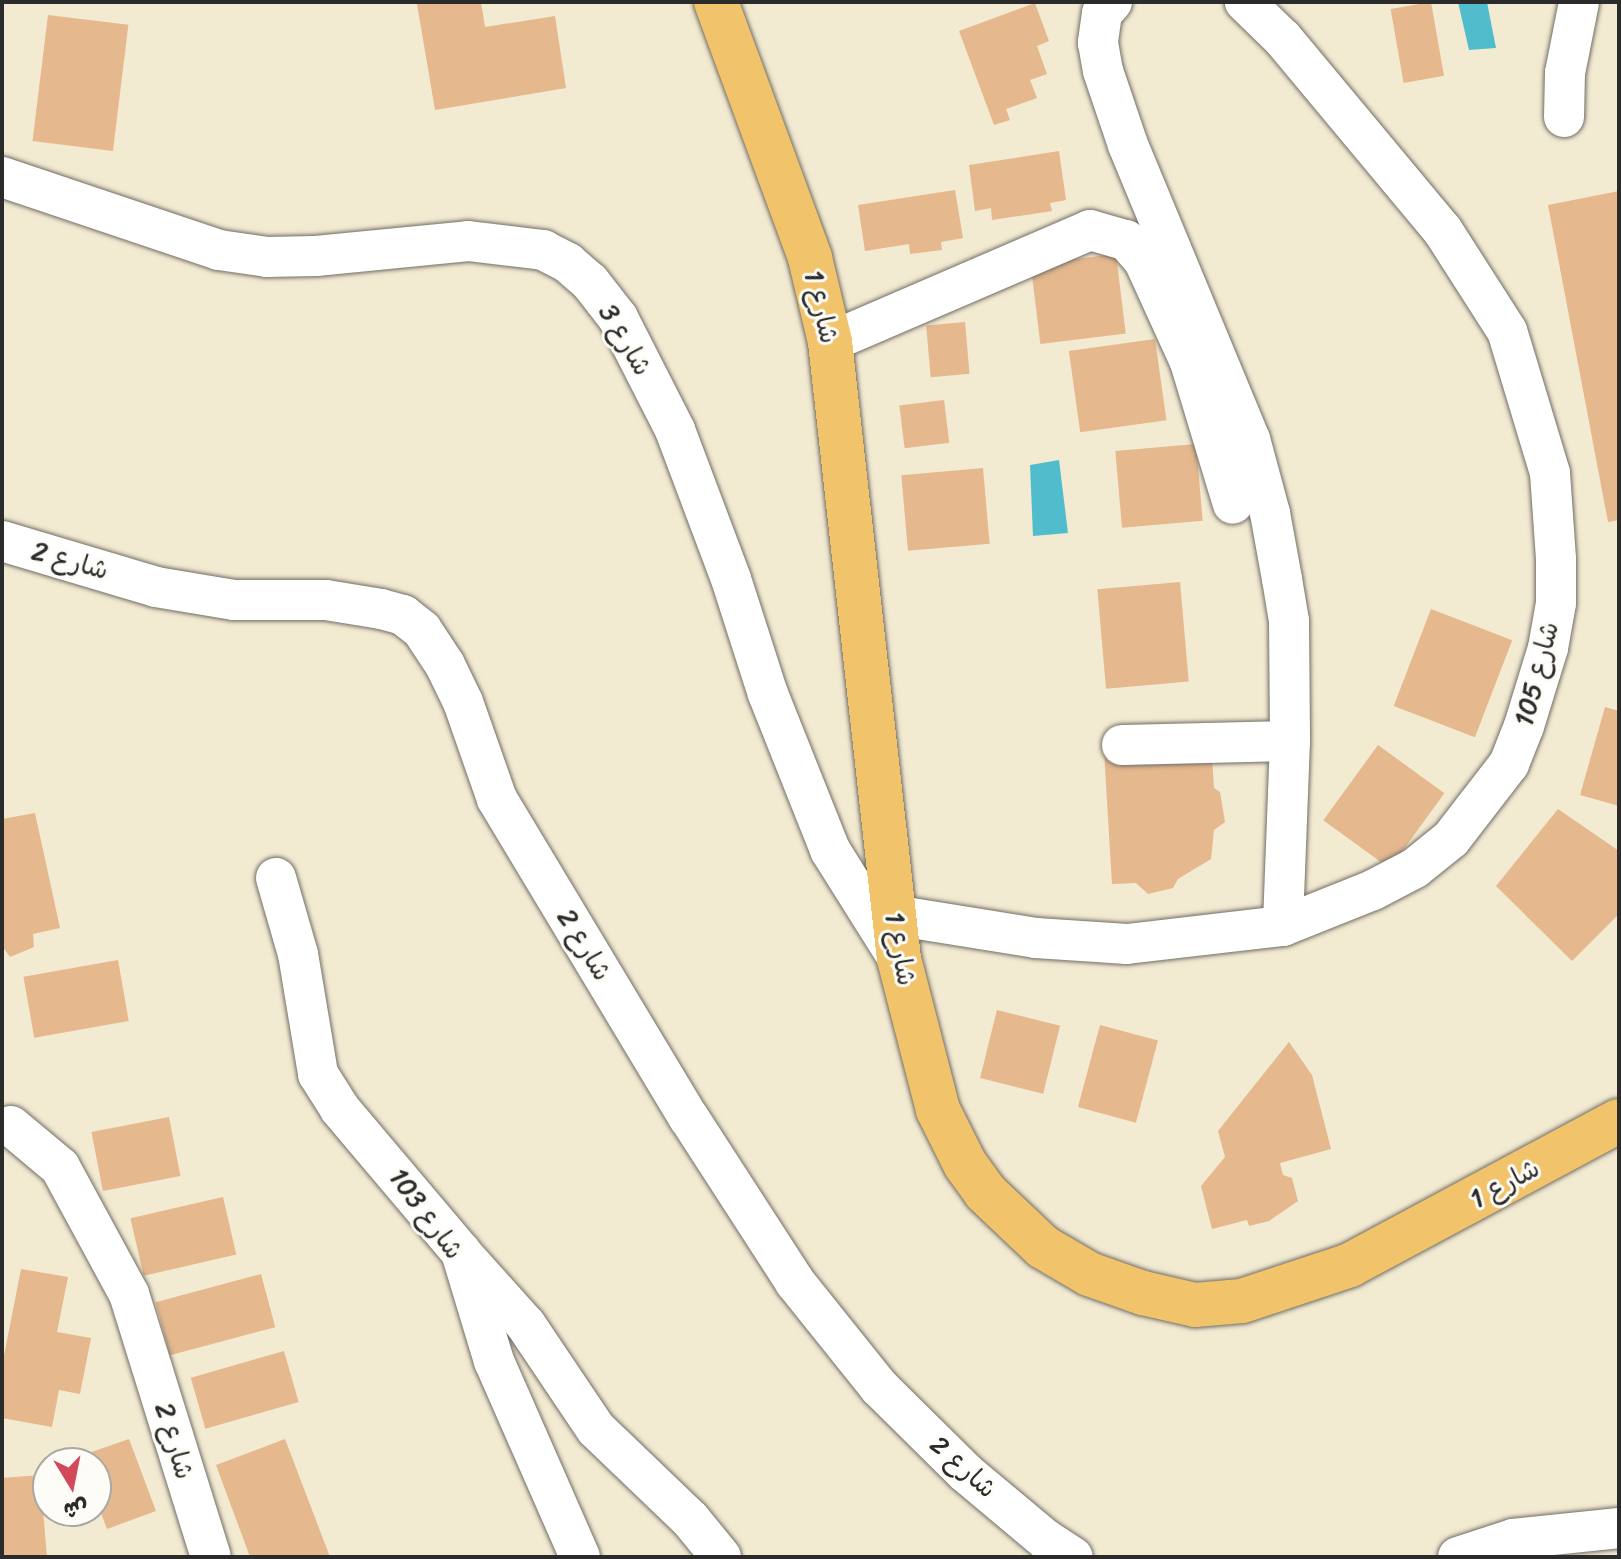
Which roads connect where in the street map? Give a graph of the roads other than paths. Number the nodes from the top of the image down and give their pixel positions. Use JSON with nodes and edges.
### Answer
{"nodes":[{"id":1,"x":716,"y":2,"type":"edge"},
{"id":2,"x":1112,"y":2,"type":"edge"},
{"id":3,"x":1245,"y":2,"type":"edge"},
{"id":4,"x":1579,"y":2,"type":"edge"},
{"id":5,"x":1564,"y":117,"type":"dead end"},
{"id":6,"x":2,"y":177,"type":"edge"},
{"id":7,"x":830,"y":342,"type":"junction"},
{"id":8,"x":1233,"y":504,"type":"dead end"},
{"id":9,"x":2,"y":541,"type":"edge"},
{"id":10,"x":1290,"y":741,"type":"junction"},
{"id":11,"x":1122,"y":745,"type":"dead end"},
{"id":12,"x":276,"y":878,"type":"dead end"},
{"id":13,"x":893,"y":915,"type":"junction"},
{"id":14,"x":1283,"y":926,"type":"junction"},
{"id":15,"x":899,"y":959,"type":"junction"},
{"id":16,"x":1619,"y":1121,"type":"edge"},
{"id":17,"x":5,"y":1128,"type":"edge"},
{"id":18,"x":461,"y":1252,"type":"junction"},
{"id":19,"x":1619,"y":1528,"type":"edge"},
{"id":20,"x":211,"y":1557,"type":"edge"},
{"id":21,"x":580,"y":1557,"type":"edge"},
{"id":22,"x":721,"y":1557,"type":"edge"},
{"id":23,"x":1073,"y":1557,"type":"edge"},
{"id":24,"x":1458,"y":1557,"type":"edge"}],
"edges":[{"from":1,"to":7,"type":"main road","name":"شارع 1"},
{"from":2,"to":10,"type":"street"},
{"from":3,"to":14,"type":"street","name":"شارع 105"},
{"from":4,"to":5,"type":"street"},
{"from":6,"to":15,"type":"street","name":"شارع 3"},
{"from":7,"to":8,"type":"street"},
{"from":7,"to":13,"type":"main road","name":"شارع 1"},
{"from":9,"to":23,"type":"street","name":"شارع 2"},
{"from":10,"to":11,"type":"street"},
{"from":10,"to":14,"type":"street"},
{"from":12,"to":18,"type":"street","name":"شارع 103"},
{"from":13,"to":14,"type":"street","name":"شارع 105"},
{"from":13,"to":15,"type":"main road","name":"شارع 1"},
{"from":15,"to":16,"type":"main road","name":"شارع 1"},
{"from":17,"to":20,"type":"street","name":"شارع 2"},
{"from":18,"to":21,"type":"street","name":"شارع 103"},
{"from":18,"to":22,"type":"street"},
{"from":19,"to":24,"type":"street"}]}
